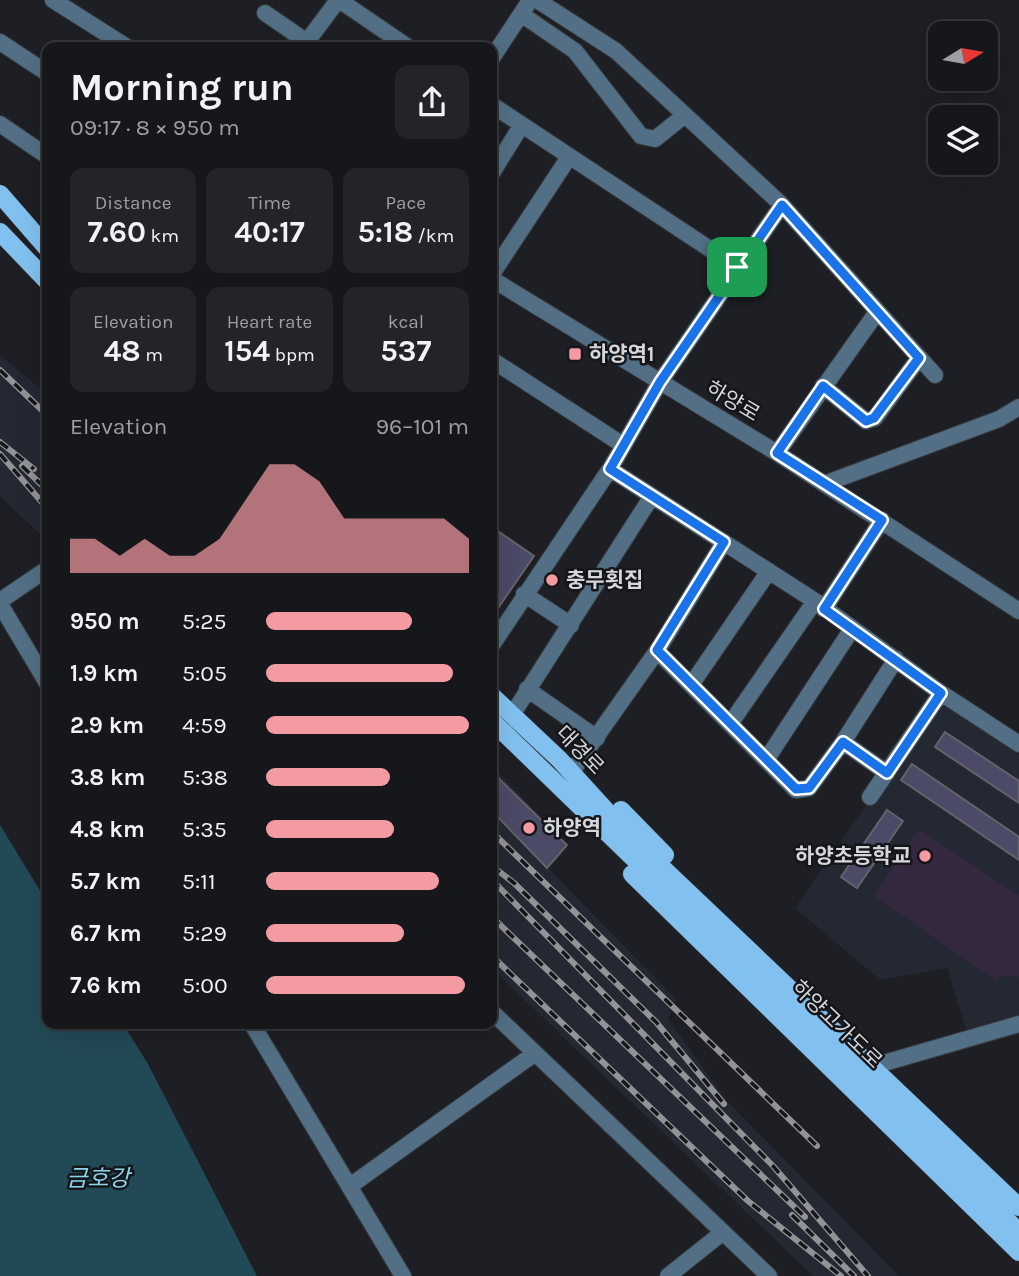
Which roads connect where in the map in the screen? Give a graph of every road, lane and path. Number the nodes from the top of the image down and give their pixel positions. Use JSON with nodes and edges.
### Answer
{"nodes":[{"id":1,"x":53,"y":0,"type":"edge"},
{"id":2,"x":338,"y":0,"type":"edge"},
{"id":3,"x":530,"y":0,"type":"edge"},
{"id":4,"x":537,"y":0,"type":"edge"},
{"id":5,"x":265,"y":13,"type":"dead end"},
{"id":6,"x":521,"y":14,"type":"junction"},
{"id":7,"x":119,"y":42,"type":"edge"},
{"id":8,"x":301,"y":42,"type":"edge"},
{"id":9,"x":307,"y":42,"type":"edge"},
{"id":10,"x":401,"y":42,"type":"edge"},
{"id":11,"x":2,"y":49,"type":"edge"},
{"id":12,"x":497,"y":50,"type":"edge"},
{"id":13,"x":42,"y":70,"type":"edge"},
{"id":14,"x":497,"y":108,"type":"edge"},
{"id":15,"x":685,"y":115,"type":"junction"},
{"id":16,"x":0,"y":124,"type":"edge"},
{"id":17,"x":522,"y":126,"type":"junction"},
{"id":18,"x":42,"y":153,"type":"edge"},
{"id":19,"x":569,"y":157,"type":"junction"},
{"id":20,"x":497,"y":165,"type":"edge"},
{"id":21,"x":0,"y":194,"type":"edge"},
{"id":22,"x":782,"y":205,"type":"junction"},
{"id":23,"x":0,"y":232,"type":"edge"},
{"id":24,"x":42,"y":235,"type":"edge"},
{"id":25,"x":737,"y":267,"type":"junction"},
{"id":26,"x":497,"y":269,"type":"edge"},
{"id":27,"x":42,"y":276,"type":"edge"},
{"id":28,"x":497,"y":280,"type":"edge"},
{"id":29,"x":877,"y":312,"type":"junction"},
{"id":30,"x":919,"y":358,"type":"junction"},
{"id":31,"x":497,"y":369,"type":"edge"},
{"id":32,"x":934,"y":375,"type":"dead end"},
{"id":33,"x":660,"y":382,"type":"junction"},
{"id":34,"x":823,"y":386,"type":"junction"},
{"id":35,"x":1019,"y":407,"type":"edge"},
{"id":36,"x":623,"y":445,"type":"junction"},
{"id":37,"x":777,"y":453,"type":"junction"},
{"id":38,"x":610,"y":469,"type":"junction"},
{"id":39,"x":824,"y":484,"type":"junction"},
{"id":40,"x":652,"y":496,"type":"junction"},
{"id":41,"x":882,"y":520,"type":"junction"},
{"id":42,"x":724,"y":542,"type":"junction"},
{"id":43,"x":42,"y":572,"type":"edge"},
{"id":44,"x":769,"y":572,"type":"junction"},
{"id":45,"x":524,"y":594,"type":"junction"},
{"id":46,"x":0,"y":603,"type":"edge"},
{"id":47,"x":819,"y":605,"type":"junction"},
{"id":48,"x":1019,"y":611,"type":"edge"},
{"id":49,"x":571,"y":625,"type":"junction"},
{"id":50,"x":852,"y":629,"type":"junction"},
{"id":51,"x":497,"y":637,"type":"edge"},
{"id":52,"x":657,"y":650,"type":"junction"},
{"id":53,"x":896,"y":659,"type":"junction"},
{"id":54,"x":42,"y":674,"type":"edge"},
{"id":55,"x":691,"y":685,"type":"junction"},
{"id":56,"x":527,"y":689,"type":"junction"},
{"id":57,"x":941,"y":693,"type":"junction"},
{"id":58,"x":497,"y":701,"type":"edge"},
{"id":59,"x":512,"y":715,"type":"junction"},
{"id":60,"x":730,"y":724,"type":"junction"},
{"id":61,"x":497,"y":726,"type":"edge"},
{"id":62,"x":597,"y":738,"type":"junction"},
{"id":63,"x":843,"y":742,"type":"junction"},
{"id":64,"x":1019,"y":744,"type":"edge"},
{"id":65,"x":766,"y":760,"type":"junction"},
{"id":66,"x":567,"y":763,"type":"junction"},
{"id":67,"x":887,"y":773,"type":"junction"},
{"id":68,"x":870,"y":797,"type":"dead end"},
{"id":69,"x":583,"y":810,"type":"junction"},
{"id":70,"x":628,"y":844,"type":"junction"},
{"id":71,"x":497,"y":1017,"type":"edge"},
{"id":72,"x":1018,"y":1026,"type":"edge"},
{"id":73,"x":255,"y":1029,"type":"edge"},
{"id":74,"x":534,"y":1054,"type":"junction"},
{"id":75,"x":884,"y":1063,"type":"junction"},
{"id":76,"x":350,"y":1186,"type":"junction"},
{"id":77,"x":1019,"y":1194,"type":"edge"},
{"id":78,"x":1019,"y":1208,"type":"edge"},
{"id":79,"x":1019,"y":1232,"type":"edge"},
{"id":80,"x":722,"y":1233,"type":"junction"},
{"id":81,"x":1019,"y":1252,"type":"edge"},
{"id":82,"x":403,"y":1276,"type":"edge"},
{"id":83,"x":668,"y":1276,"type":"edge"},
{"id":84,"x":769,"y":1276,"type":"edge"}],
"edges":[{"from":1,"to":7,"type":"street"},
{"from":2,"to":9,"type":"street"},
{"from":2,"to":10,"type":"street"},
{"from":3,"to":6,"type":"street"},
{"from":4,"to":15,"type":"street"},
{"from":5,"to":8,"type":"street"},
{"from":6,"to":12,"type":"street"},
{"from":6,"to":15,"type":"street"},
{"from":11,"to":13,"type":"street"},
{"from":14,"to":17,"type":"street"},
{"from":15,"to":22,"type":"street"},
{"from":16,"to":18,"type":"street"},
{"from":17,"to":19,"type":"street"},
{"from":17,"to":20,"type":"street"},
{"from":19,"to":25,"type":"street"},
{"from":19,"to":26,"type":"street"},
{"from":21,"to":24,"type":"main road"},
{"from":22,"to":25,"type":"street"},
{"from":22,"to":29,"type":"street"},
{"from":23,"to":27,"type":"main road"},
{"from":25,"to":33,"type":"street"},
{"from":28,"to":33,"type":"street","name":"하양로"},
{"from":29,"to":30,"type":"street"},
{"from":29,"to":34,"type":"street"},
{"from":30,"to":32,"type":"street"},
{"from":30,"to":34,"type":"street"},
{"from":31,"to":36,"type":"street"},
{"from":33,"to":36,"type":"street"},
{"from":33,"to":37,"type":"street","name":"하양로"},
{"from":34,"to":37,"type":"street"},
{"from":35,"to":39,"type":"street"},
{"from":36,"to":38,"type":"street"},
{"from":37,"to":39,"type":"street","name":"하양로"},
{"from":38,"to":40,"type":"street"},
{"from":38,"to":45,"type":"street"},
{"from":39,"to":41,"type":"street","name":"하양로"},
{"from":40,"to":42,"type":"street"},
{"from":40,"to":49,"type":"street"},
{"from":41,"to":47,"type":"street"},
{"from":41,"to":48,"type":"street","name":"하양로"},
{"from":42,"to":44,"type":"street"},
{"from":42,"to":52,"type":"street"},
{"from":43,"to":46,"type":"street"},
{"from":44,"to":47,"type":"street"},
{"from":44,"to":55,"type":"street"},
{"from":45,"to":49,"type":"street"},
{"from":45,"to":51,"type":"street"},
{"from":46,"to":54,"type":"street"},
{"from":47,"to":50,"type":"street"},
{"from":47,"to":60,"type":"street"},
{"from":49,"to":56,"type":"street"},
{"from":50,"to":53,"type":"street"},
{"from":50,"to":65,"type":"street"},
{"from":52,"to":55,"type":"street"},
{"from":52,"to":62,"type":"street"},
{"from":53,"to":57,"type":"street"},
{"from":53,"to":63,"type":"street"},
{"from":55,"to":60,"type":"street"},
{"from":56,"to":59,"type":"street"},
{"from":56,"to":62,"type":"street"},
{"from":57,"to":64,"type":"street"},
{"from":57,"to":67,"type":"street"},
{"from":58,"to":59,"type":"main road","name":"대경로"},
{"from":59,"to":66,"type":"main road","name":"대경로"},
{"from":60,"to":65,"type":"street"},
{"from":61,"to":69,"type":"main road","name":"대경로"},
{"from":62,"to":66,"type":"street"},
{"from":63,"to":65,"type":"street"},
{"from":63,"to":67,"type":"street"},
{"from":66,"to":70,"type":"main road","name":"대경로"},
{"from":66,"to":75,"type":"main road"},
{"from":67,"to":68,"type":"street"},
{"from":69,"to":70,"type":"main road","name":"대경로"},
{"from":69,"to":81,"type":"main road"},
{"from":70,"to":78,"type":"main road","name":"하양고가도로"},
{"from":70,"to":79,"type":"main road","name":"하양고가도로"},
{"from":71,"to":74,"type":"street"},
{"from":72,"to":75,"type":"street"},
{"from":73,"to":76,"type":"street"},
{"from":74,"to":76,"type":"street"},
{"from":74,"to":80,"type":"street"},
{"from":75,"to":77,"type":"main road"},
{"from":76,"to":82,"type":"street"},
{"from":80,"to":83,"type":"street"},
{"from":80,"to":84,"type":"street"}]}
